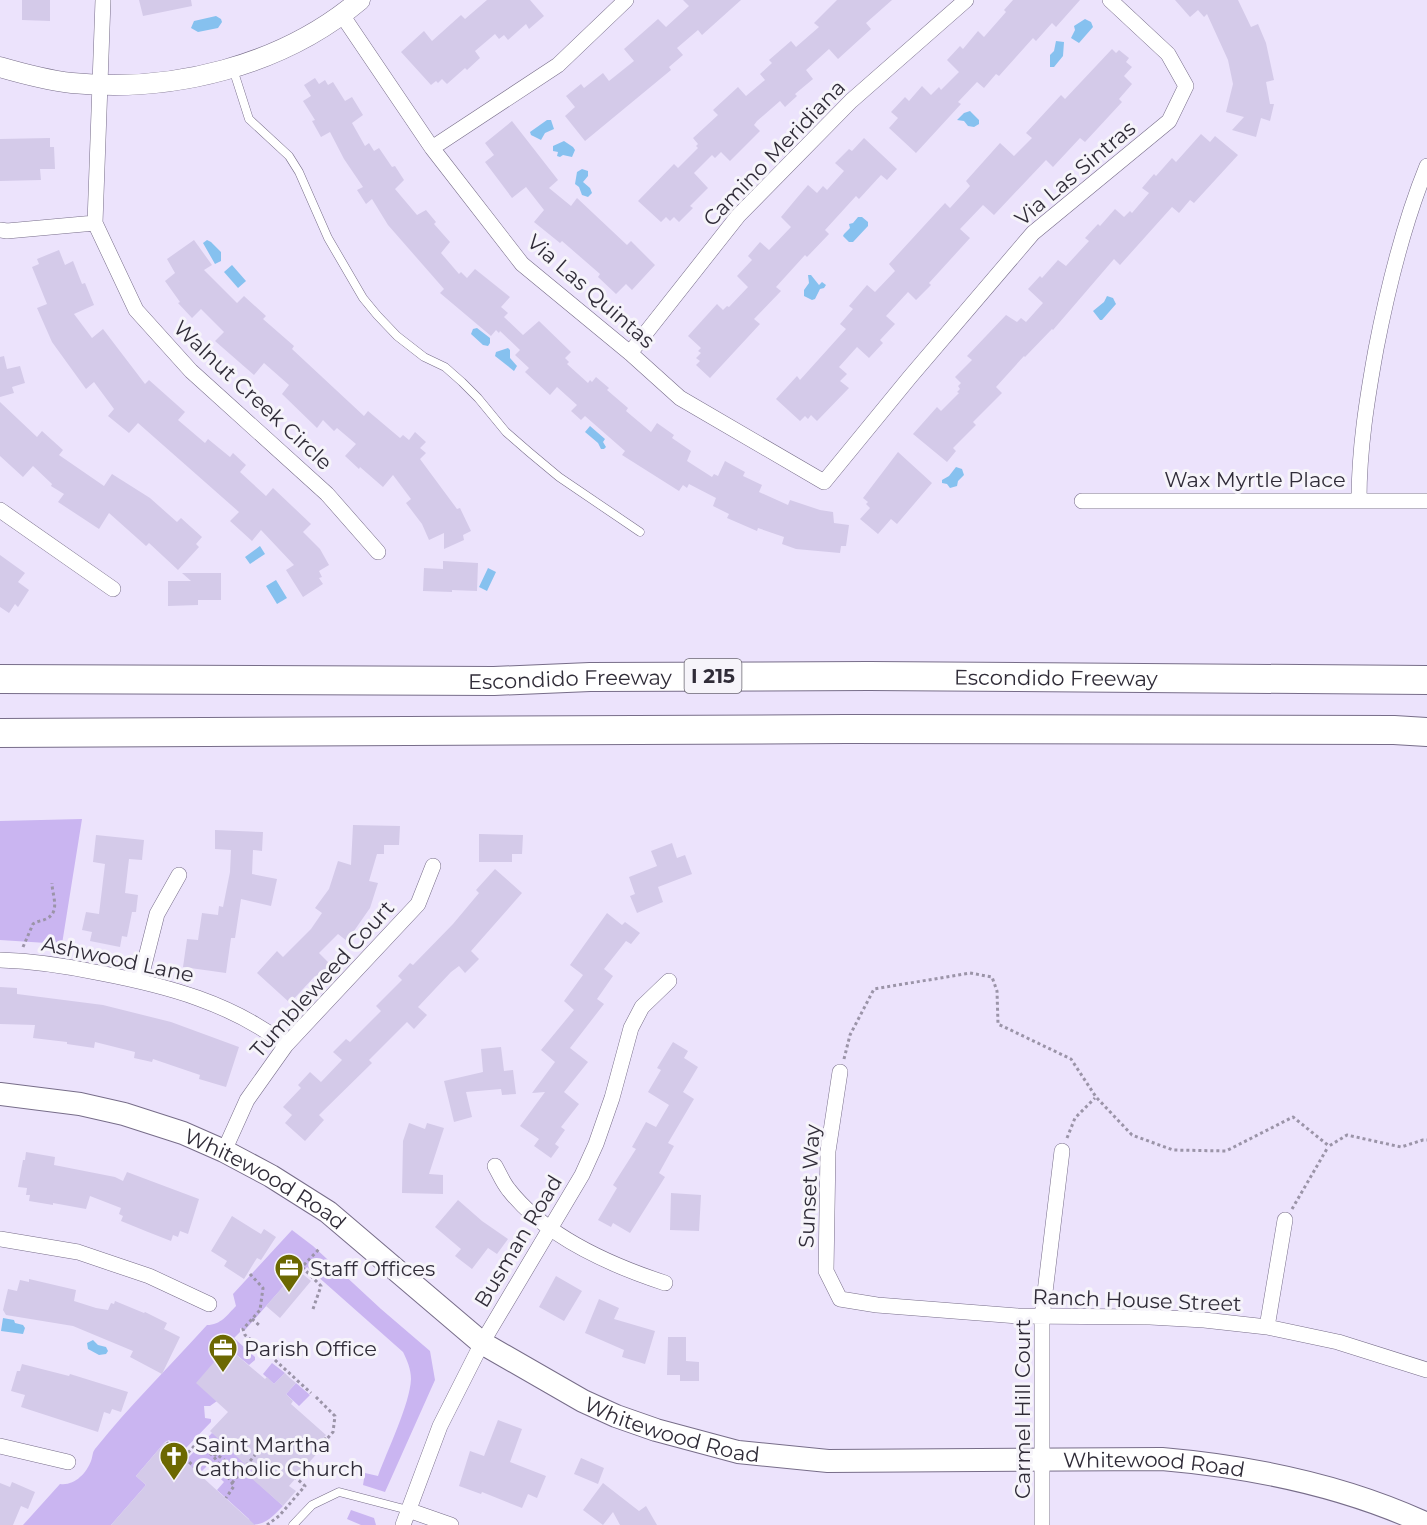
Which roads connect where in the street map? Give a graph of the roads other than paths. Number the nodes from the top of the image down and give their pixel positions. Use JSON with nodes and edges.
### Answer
{"nodes":[{"id":1,"x":102,"y":0,"type":"edge"},
{"id":2,"x":360,"y":0,"type":"edge"},
{"id":3,"x":626,"y":0,"type":"edge"},
{"id":4,"x":966,"y":0,"type":"edge"},
{"id":5,"x":1110,"y":0,"type":"edge"},
{"id":6,"x":342,"y":15,"type":"junction"},
{"id":7,"x":0,"y":68,"type":"edge"},
{"id":8,"x":232,"y":68,"type":"junction"},
{"id":9,"x":100,"y":84,"type":"junction"},
{"id":10,"x":432,"y":148,"type":"junction"},
{"id":11,"x":1427,"y":166,"type":"edge"},
{"id":12,"x":95,"y":223,"type":"junction"},
{"id":13,"x":0,"y":230,"type":"edge"},
{"id":14,"x":630,"y":353,"type":"junction"},
{"id":15,"x":824,"y":482,"type":"joint"},
{"id":16,"x":1359,"y":500,"type":"junction"},
{"id":17,"x":1083,"y":501,"type":"dead end"},
{"id":18,"x":1427,"y":501,"type":"edge"},
{"id":19,"x":0,"y":510,"type":"edge"},
{"id":20,"x":640,"y":532,"type":"dead end"},
{"id":21,"x":378,"y":552,"type":"dead end"},
{"id":22,"x":113,"y":589,"type":"dead end"},
{"id":23,"x":0,"y":679,"type":"edge"},
{"id":24,"x":1427,"y":680,"type":"edge"},
{"id":25,"x":1427,"y":732,"type":"edge"},
{"id":26,"x":0,"y":733,"type":"edge"},
{"id":27,"x":433,"y":866,"type":"dead end"},
{"id":28,"x":179,"y":875,"type":"dead end"},
{"id":29,"x":0,"y":960,"type":"edge"},
{"id":30,"x":140,"y":981,"type":"junction"},
{"id":31,"x":669,"y":981,"type":"dead end"},
{"id":32,"x":286,"y":1045,"type":"junction"},
{"id":33,"x":840,"y":1072,"type":"road end"},
{"id":34,"x":0,"y":1094,"type":"edge"},
{"id":35,"x":224,"y":1151,"type":"junction"},
{"id":36,"x":1062,"y":1151,"type":"road end"},
{"id":37,"x":495,"y":1166,"type":"dead end"},
{"id":38,"x":1285,"y":1221,"type":"road end"},
{"id":39,"x":550,"y":1229,"type":"junction"},
{"id":40,"x":0,"y":1239,"type":"edge"},
{"id":41,"x":665,"y":1283,"type":"dead end"},
{"id":42,"x":840,"y":1299,"type":"joint"},
{"id":43,"x":209,"y":1304,"type":"dead end"},
{"id":44,"x":1042,"y":1317,"type":"junction"},
{"id":45,"x":1267,"y":1327,"type":"junction"},
{"id":46,"x":482,"y":1343,"type":"junction"},
{"id":47,"x":1427,"y":1370,"type":"edge"},
{"id":48,"x":0,"y":1446,"type":"edge"},
{"id":49,"x":1042,"y":1460,"type":"junction"},
{"id":50,"x":68,"y":1462,"type":"dead end"},
{"id":51,"x":406,"y":1518,"type":"edge"},
{"id":52,"x":1427,"y":1524,"type":"edge"},
{"id":53,"x":292,"y":1525,"type":"edge"},
{"id":54,"x":451,"y":1525,"type":"edge"},
{"id":55,"x":1042,"y":1525,"type":"edge"}],
"edges":[{"from":1,"to":9,"type":"street","name":"Walnut Creek Circle"},
{"from":2,"to":6,"type":"street"},
{"from":3,"to":10,"type":"street"},
{"from":4,"to":14,"type":"street","name":"Camino Meridiana"},
{"from":5,"to":15,"type":"street","name":"Via Las Sintras"},
{"from":6,"to":8,"type":"street"},
{"from":6,"to":10,"type":"street","name":"Via Las Quintas"},
{"from":7,"to":9,"type":"street"},
{"from":8,"to":9,"type":"street"},
{"from":8,"to":20,"type":"lane"},
{"from":9,"to":12,"type":"street","name":"Walnut Creek Circle"},
{"from":10,"to":14,"type":"street","name":"Via Las Quintas"},
{"from":11,"to":16,"type":"street"},
{"from":12,"to":13,"type":"street"},
{"from":12,"to":21,"type":"street","name":"Walnut Creek Circle"},
{"from":14,"to":15,"type":"street","name":"Via Las Quintas"},
{"from":16,"to":17,"type":"street","name":"Wax Myrtle Place"},
{"from":16,"to":18,"type":"street","name":"Wax Myrtle Place"},
{"from":19,"to":22,"type":"street"},
{"from":23,"to":24,"type":"highway","name":"Escondido Freeway","number":"I 215"},
{"from":25,"to":26,"type":"highway"},
{"from":27,"to":32,"type":"street","name":"Tumbleweed Court"},
{"from":28,"to":30,"type":"street"},
{"from":29,"to":30,"type":"street","name":"Ashwood Lane"},
{"from":30,"to":32,"type":"street","name":"Ashwood Lane"},
{"from":31,"to":39,"type":"street","name":"Busman Road"},
{"from":32,"to":35,"type":"street","name":"Tumbleweed Court"},
{"from":33,"to":42,"type":"street","name":"Sunset Way"},
{"from":34,"to":35,"type":"main road","name":"Whitewood Road"},
{"from":35,"to":46,"type":"main road","name":"Whitewood Road"},
{"from":36,"to":44,"type":"street","name":"Carmel Hill Court"},
{"from":37,"to":39,"type":"street"},
{"from":38,"to":45,"type":"street"},
{"from":39,"to":41,"type":"street"},
{"from":39,"to":46,"type":"street","name":"Busman Road"},
{"from":40,"to":43,"type":"street"},
{"from":42,"to":44,"type":"street","name":"Ranch House Street"},
{"from":44,"to":45,"type":"street","name":"Ranch House Street"},
{"from":44,"to":49,"type":"street","name":"Carmel Hill Court"},
{"from":45,"to":47,"type":"street","name":"Ranch House Street"},
{"from":46,"to":49,"type":"main road","name":"Whitewood Road"},
{"from":46,"to":51,"type":"street","name":"Busman Road"},
{"from":48,"to":50,"type":"street"},
{"from":49,"to":52,"type":"main road","name":"Whitewood Road"},
{"from":49,"to":55,"type":"street","name":"Carmel Hill Court"},
{"from":51,"to":53,"type":"lane"},
{"from":51,"to":54,"type":"street"}]}
